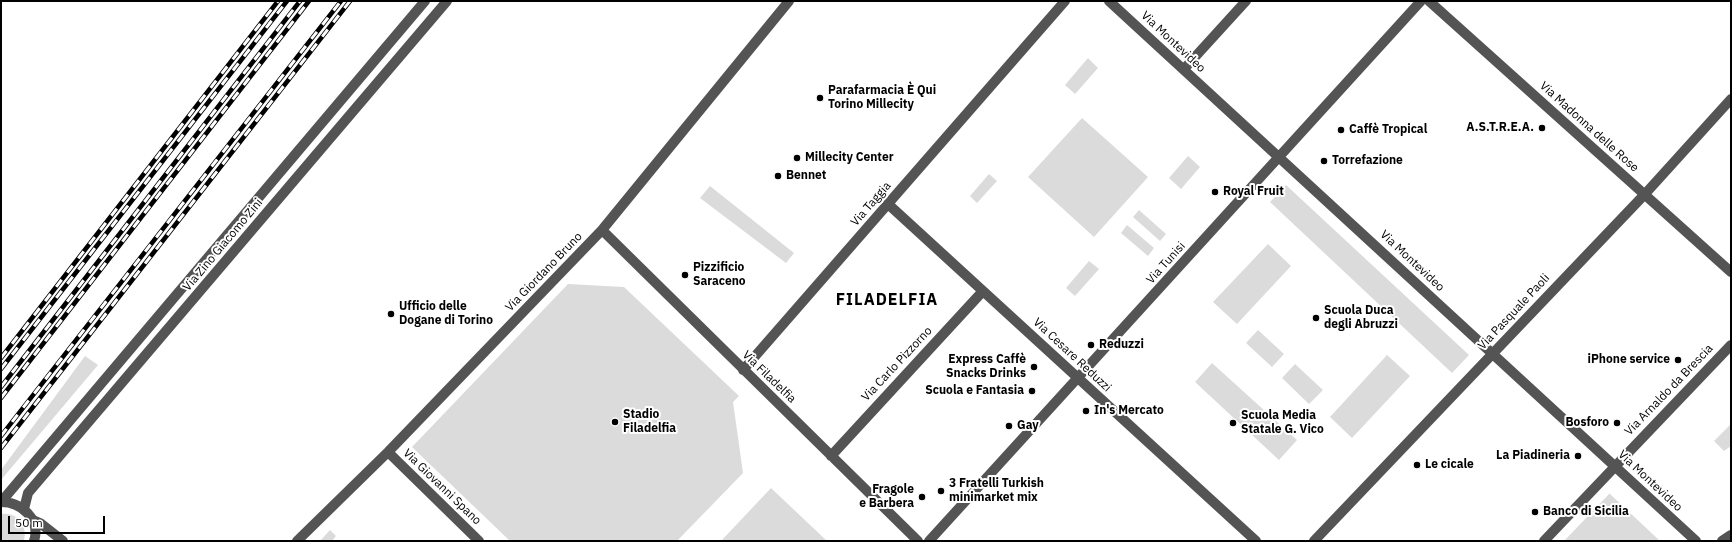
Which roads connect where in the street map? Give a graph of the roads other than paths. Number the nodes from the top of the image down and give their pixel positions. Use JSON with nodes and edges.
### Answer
{"nodes":[{"id":1,"x":425,"y":1,"type":"edge"},
{"id":2,"x":447,"y":1,"type":"edge"},
{"id":3,"x":789,"y":1,"type":"edge"},
{"id":4,"x":1065,"y":1,"type":"edge"},
{"id":5,"x":1109,"y":1,"type":"edge"},
{"id":6,"x":1246,"y":1,"type":"edge"},
{"id":7,"x":1421,"y":1,"type":"edge"},
{"id":8,"x":1429,"y":1,"type":"edge"},
{"id":9,"x":1184,"y":69,"type":"junction"},
{"id":10,"x":1731,"y":99,"type":"edge"},
{"id":11,"x":1279,"y":157,"type":"junction"},
{"id":12,"x":1645,"y":194,"type":"junction"},
{"id":13,"x":888,"y":204,"type":"junction"},
{"id":14,"x":602,"y":230,"type":"junction"},
{"id":15,"x":1731,"y":272,"type":"edge"},
{"id":16,"x":983,"y":291,"type":"junction"},
{"id":17,"x":1731,"y":344,"type":"edge"},
{"id":18,"x":1493,"y":354,"type":"junction"},
{"id":19,"x":743,"y":370,"type":"junction"},
{"id":20,"x":1078,"y":378,"type":"junction"},
{"id":21,"x":388,"y":452,"type":"junction"},
{"id":22,"x":831,"y":456,"type":"junction"},
{"id":23,"x":1616,"y":466,"type":"junction"},
{"id":24,"x":1,"y":502,"type":"edge"},
{"id":25,"x":24,"y":509,"type":"junction"},
{"id":26,"x":33,"y":520,"type":"junction"},
{"id":27,"x":1731,"y":535,"type":"edge"},
{"id":28,"x":34,"y":541,"type":"edge"},
{"id":29,"x":64,"y":541,"type":"edge"},
{"id":30,"x":297,"y":541,"type":"edge"},
{"id":31,"x":479,"y":541,"type":"edge"},
{"id":32,"x":918,"y":541,"type":"edge"},
{"id":33,"x":929,"y":541,"type":"edge"},
{"id":34,"x":1256,"y":541,"type":"edge"},
{"id":35,"x":1314,"y":541,"type":"edge"},
{"id":36,"x":1544,"y":541,"type":"edge"},
{"id":37,"x":1696,"y":541,"type":"edge"},
{"id":38,"x":1722,"y":541,"type":"edge"}],
"edges":[{"from":1,"to":24,"type":"street","name":"Via Zino Giacomo Zini"},
{"from":2,"to":25,"type":"street","name":"Via Zino Giacomo Zini"},
{"from":3,"to":14,"type":"street","name":"Via Giordano Bruno"},
{"from":4,"to":13,"type":"street","name":"Via Taggia"},
{"from":5,"to":9,"type":"street","name":"Via Montevideo"},
{"from":6,"to":9,"type":"street"},
{"from":7,"to":11,"type":"street","name":"Via Tunisi"},
{"from":8,"to":12,"type":"street","name":"Via Madonna delle Rose"},
{"from":9,"to":11,"type":"street","name":"Via Montevideo"},
{"from":10,"to":12,"type":"street","name":"Via Pasquale Paoli"},
{"from":11,"to":18,"type":"street","name":"Via Montevideo"},
{"from":11,"to":20,"type":"street","name":"Via Tunisi"},
{"from":12,"to":15,"type":"street","name":"Via Madonna delle Rose"},
{"from":12,"to":18,"type":"street","name":"Via Pasquale Paoli"},
{"from":13,"to":16,"type":"street","name":"Via Cesare Reduzzi"},
{"from":13,"to":19,"type":"street","name":"Via Taggia"},
{"from":14,"to":19,"type":"street","name":"Via Filadelfia"},
{"from":14,"to":21,"type":"street","name":"Via Giordano Bruno"},
{"from":16,"to":20,"type":"street","name":"Via Cesare Reduzzi"},
{"from":16,"to":22,"type":"street","name":"Via Carlo Pizzorno"},
{"from":17,"to":23,"type":"street","name":"Via Arnaldo da Brescia"},
{"from":18,"to":23,"type":"street","name":"Via Montevideo"},
{"from":18,"to":35,"type":"street","name":"Via Pasquale Paoli"},
{"from":19,"to":22,"type":"street","name":"Via Filadelfia"},
{"from":20,"to":33,"type":"street","name":"Via Tunisi"},
{"from":20,"to":34,"type":"street","name":"Via Cesare Reduzzi"},
{"from":21,"to":30,"type":"street","name":"Via Giordano Bruno"},
{"from":21,"to":31,"type":"street","name":"Via Giovanni Spano"},
{"from":22,"to":32,"type":"street","name":"Via Filadelfia"},
{"from":23,"to":36,"type":"street","name":"Via Arnaldo da Brescia"},
{"from":23,"to":37,"type":"street","name":"Via Montevideo"},
{"from":24,"to":25,"type":"street"},
{"from":25,"to":26,"type":"street"},
{"from":26,"to":28,"type":"street"},
{"from":26,"to":29,"type":"street"},
{"from":27,"to":38,"type":"street"}]}
